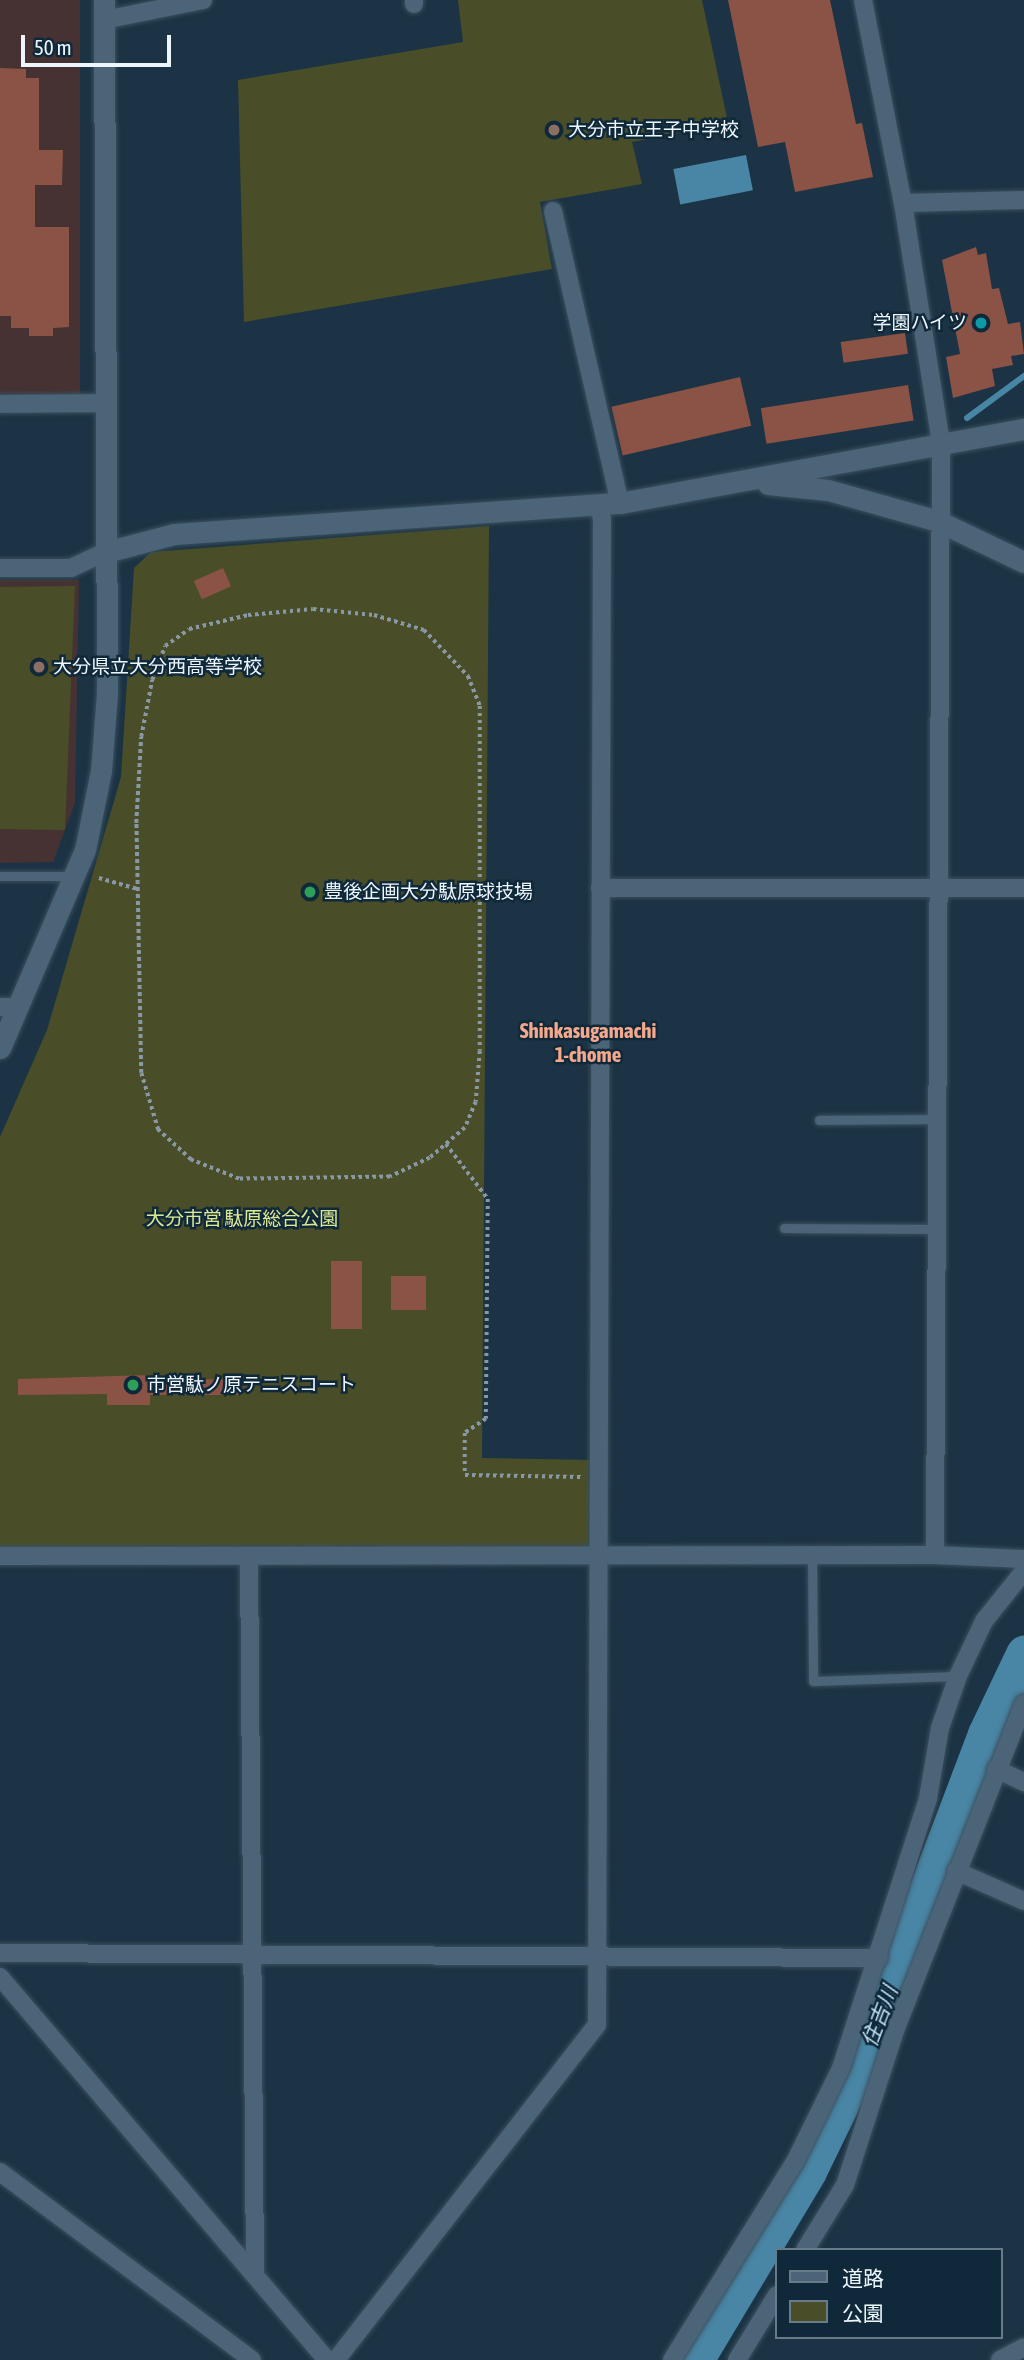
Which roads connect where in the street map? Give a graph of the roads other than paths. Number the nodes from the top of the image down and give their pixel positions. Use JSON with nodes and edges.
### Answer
{"nodes":[{"id":1,"x":203,"y":0,"type":"edge"},
{"id":2,"x":863,"y":0,"type":"edge"},
{"id":3,"x":104,"y":10,"type":"edge"},
{"id":4,"x":1024,"y":200,"type":"edge"},
{"id":5,"x":903,"y":203,"type":"junction"},
{"id":6,"x":553,"y":211,"type":"dead end"},
{"id":7,"x":105,"y":403,"type":"junction"},
{"id":8,"x":0,"y":404,"type":"edge"},
{"id":9,"x":1024,"y":429,"type":"edge"},
{"id":10,"x":941,"y":442,"type":"junction"},
{"id":11,"x":683,"y":492,"type":"junction"},
{"id":12,"x":609,"y":504,"type":"junction"},
{"id":13,"x":937,"y":521,"type":"junction"},
{"id":14,"x":106,"y":552,"type":"junction"},
{"id":15,"x":1024,"y":562,"type":"edge"},
{"id":16,"x":0,"y":568,"type":"edge"},
{"id":17,"x":0,"y":876,"type":"edge"},
{"id":18,"x":75,"y":876,"type":"junction"},
{"id":19,"x":600,"y":888,"type":"junction"},
{"id":20,"x":937,"y":888,"type":"junction"},
{"id":21,"x":1024,"y":888,"type":"edge"},
{"id":22,"x":10,"y":1007,"type":"edge"},
{"id":23,"x":0,"y":1048,"type":"edge"},
{"id":24,"x":936,"y":1119,"type":"junction"},
{"id":25,"x":819,"y":1120,"type":"dead end"},
{"id":26,"x":784,"y":1228,"type":"dead end"},
{"id":27,"x":936,"y":1229,"type":"junction"},
{"id":28,"x":813,"y":1555,"type":"junction"},
{"id":29,"x":935,"y":1555,"type":"junction"},
{"id":30,"x":0,"y":1556,"type":"edge"},
{"id":31,"x":249,"y":1556,"type":"junction"},
{"id":32,"x":596,"y":1557,"type":"junction"},
{"id":33,"x":1024,"y":1559,"type":"edge"},
{"id":34,"x":1024,"y":1571,"type":"edge"},
{"id":35,"x":958,"y":1676,"type":"junction"},
{"id":36,"x":1024,"y":1703,"type":"edge"},
{"id":37,"x":996,"y":1769,"type":"junction"},
{"id":38,"x":1024,"y":1782,"type":"edge"},
{"id":39,"x":956,"y":1871,"type":"junction"},
{"id":40,"x":1024,"y":1901,"type":"edge"},
{"id":41,"x":0,"y":1953,"type":"edge"},
{"id":42,"x":252,"y":1954,"type":"junction"},
{"id":43,"x":596,"y":1957,"type":"junction"},
{"id":44,"x":879,"y":1958,"type":"junction"},
{"id":45,"x":0,"y":1977,"type":"edge"},
{"id":46,"x":0,"y":2172,"type":"edge"},
{"id":47,"x":806,"y":2248,"type":"edge"},
{"id":48,"x":255,"y":2275,"type":"junction"},
{"id":49,"x":776,"y":2297,"type":"edge"},
{"id":50,"x":1024,"y":2347,"type":"edge"},
{"id":51,"x":251,"y":2360,"type":"edge"},
{"id":52,"x":327,"y":2360,"type":"edge"},
{"id":53,"x":335,"y":2360,"type":"edge"},
{"id":54,"x":672,"y":2360,"type":"edge"},
{"id":55,"x":737,"y":2360,"type":"edge"},
{"id":56,"x":1000,"y":2360,"type":"edge"}],
"edges":[{"from":1,"to":3,"type":"street"},
{"from":2,"to":5,"type":"street"},
{"from":3,"to":7,"type":"street"},
{"from":4,"to":5,"type":"street"},
{"from":5,"to":10,"type":"street"},
{"from":6,"to":12,"type":"street"},
{"from":7,"to":8,"type":"street"},
{"from":7,"to":14,"type":"street"},
{"from":9,"to":10,"type":"street"},
{"from":10,"to":11,"type":"street"},
{"from":10,"to":13,"type":"street"},
{"from":11,"to":12,"type":"street"},
{"from":11,"to":13,"type":"street"},
{"from":12,"to":14,"type":"street"},
{"from":12,"to":19,"type":"street"},
{"from":13,"to":15,"type":"street"},
{"from":13,"to":20,"type":"street"},
{"from":14,"to":16,"type":"street"},
{"from":14,"to":18,"type":"street"},
{"from":17,"to":18,"type":"lane"},
{"from":18,"to":22,"type":"street"},
{"from":19,"to":20,"type":"street"},
{"from":19,"to":32,"type":"street"},
{"from":20,"to":21,"type":"street"},
{"from":20,"to":24,"type":"street"},
{"from":22,"to":23,"type":"street"},
{"from":24,"to":25,"type":"lane"},
{"from":24,"to":27,"type":"street"},
{"from":26,"to":27,"type":"lane"},
{"from":27,"to":29,"type":"street"},
{"from":28,"to":29,"type":"street"},
{"from":28,"to":32,"type":"street"},
{"from":28,"to":35,"type":"lane"},
{"from":29,"to":33,"type":"street"},
{"from":30,"to":31,"type":"street"},
{"from":31,"to":32,"type":"street"},
{"from":31,"to":42,"type":"street"},
{"from":32,"to":43,"type":"street"},
{"from":34,"to":35,"type":"street"},
{"from":35,"to":44,"type":"street"},
{"from":36,"to":37,"type":"street"},
{"from":37,"to":38,"type":"street"},
{"from":37,"to":39,"type":"street"},
{"from":39,"to":40,"type":"street"},
{"from":39,"to":47,"type":"street"},
{"from":41,"to":42,"type":"street"},
{"from":42,"to":43,"type":"street"},
{"from":42,"to":48,"type":"street"},
{"from":43,"to":44,"type":"street"},
{"from":43,"to":53,"type":"street"},
{"from":44,"to":54,"type":"street"},
{"from":45,"to":48,"type":"street"},
{"from":46,"to":51,"type":"street"},
{"from":48,"to":52,"type":"street"},
{"from":49,"to":55,"type":"street"},
{"from":50,"to":56,"type":"street"}]}
